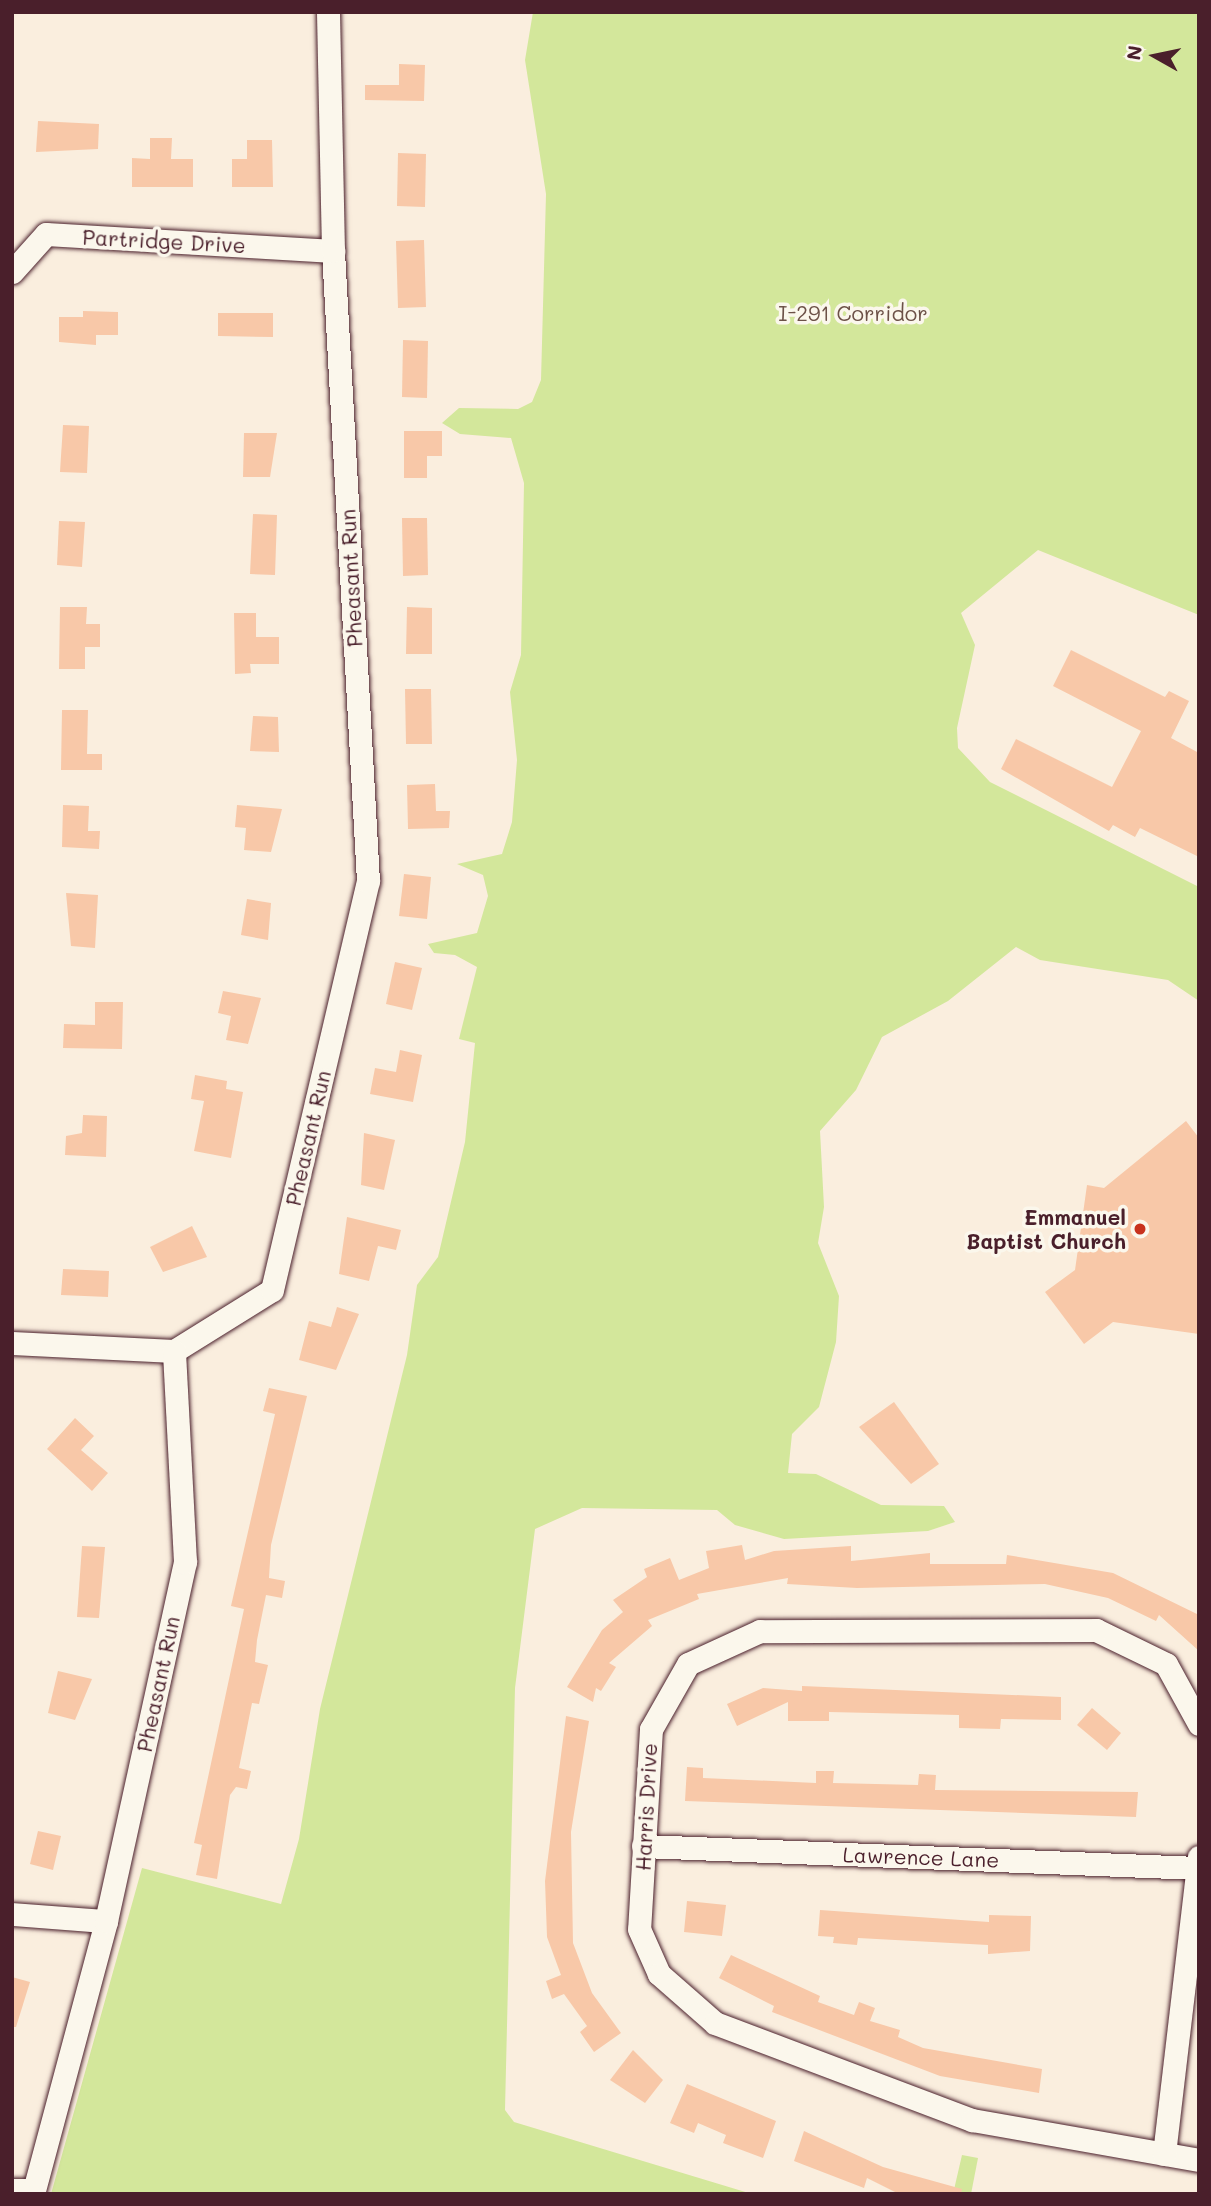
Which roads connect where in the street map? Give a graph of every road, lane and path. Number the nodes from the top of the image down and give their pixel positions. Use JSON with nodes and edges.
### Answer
{"nodes":[{"id":1,"x":328,"y":12,"type":"edge"},
{"id":2,"x":333,"y":251,"type":"junction"},
{"id":3,"x":12,"y":272,"type":"edge"},
{"id":4,"x":12,"y":1343,"type":"edge"},
{"id":5,"x":174,"y":1351,"type":"junction"},
{"id":6,"x":1199,"y":1724,"type":"edge"},
{"id":7,"x":643,"y":1846,"type":"junction"},
{"id":8,"x":1199,"y":1857,"type":"edge"},
{"id":9,"x":1198,"y":1868,"type":"edge"},
{"id":10,"x":12,"y":1914,"type":"edge"},
{"id":11,"x":106,"y":1921,"type":"junction"},
{"id":12,"x":1164,"y":2154,"type":"junction"},
{"id":13,"x":1199,"y":2160,"type":"edge"},
{"id":14,"x":27,"y":2191,"type":"edge"}],
"edges":[{"from":1,"to":2,"type":"street","name":"Pheasant Run"},
{"from":2,"to":3,"type":"street","name":"Partridge Drive"},
{"from":2,"to":5,"type":"street","name":"Pheasant Run"},
{"from":4,"to":5,"type":"street"},
{"from":5,"to":11,"type":"street","name":"Pheasant Run"},
{"from":6,"to":7,"type":"street","name":"Harris Drive"},
{"from":7,"to":9,"type":"street","name":"Lawrence Lane"},
{"from":7,"to":12,"type":"street","name":"Harris Drive"},
{"from":8,"to":9,"type":"street"},
{"from":9,"to":12,"type":"street"},
{"from":10,"to":11,"type":"street"},
{"from":11,"to":14,"type":"street","name":"Pheasant Run"},
{"from":12,"to":13,"type":"street","name":"Harris Drive"}]}
